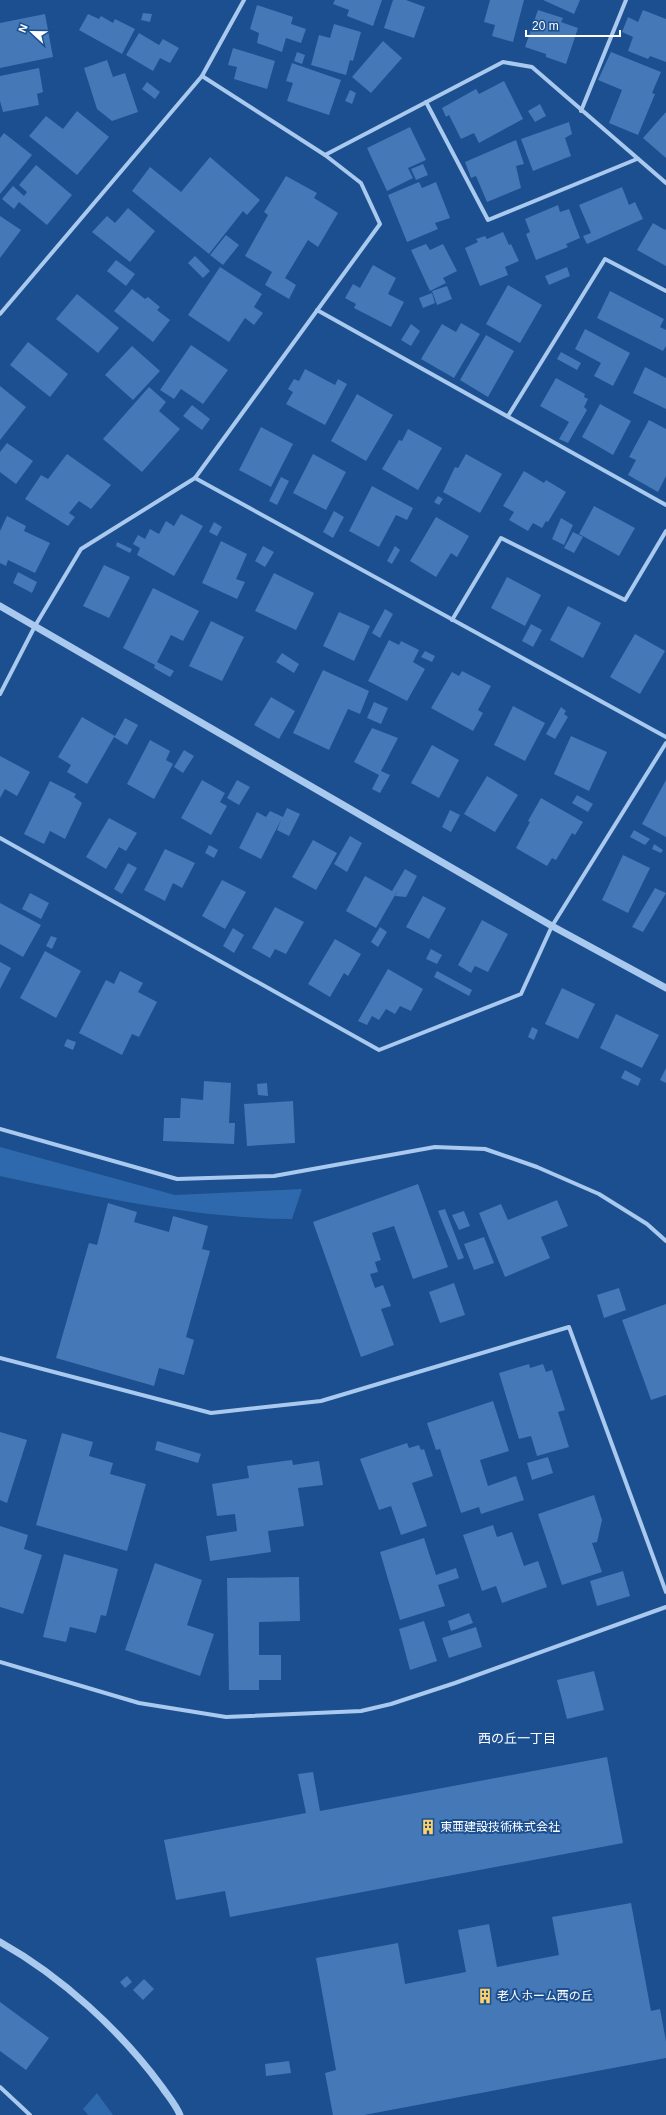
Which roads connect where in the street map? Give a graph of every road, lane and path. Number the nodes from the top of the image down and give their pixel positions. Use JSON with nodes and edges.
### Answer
{"nodes":[{"id":1,"x":244,"y":0,"type":"edge"},
{"id":2,"x":626,"y":0,"type":"edge"},
{"id":3,"x":202,"y":76,"type":"junction"},
{"id":4,"x":426,"y":102,"type":"junction"},
{"id":5,"x":581,"y":111,"type":"junction"},
{"id":6,"x":324,"y":156,"type":"junction"},
{"id":7,"x":637,"y":159,"type":"junction"},
{"id":8,"x":666,"y":183,"type":"edge"},
{"id":9,"x":666,"y":291,"type":"edge"},
{"id":10,"x":317,"y":310,"type":"junction"},
{"id":11,"x":0,"y":314,"type":"edge"},
{"id":12,"x":508,"y":416,"type":"junction"},
{"id":13,"x":195,"y":478,"type":"junction"},
{"id":14,"x":666,"y":505,"type":"edge"},
{"id":15,"x":666,"y":532,"type":"edge"},
{"id":16,"x":0,"y":606,"type":"edge"},
{"id":17,"x":452,"y":620,"type":"junction"},
{"id":18,"x":35,"y":626,"type":"junction"},
{"id":19,"x":0,"y":694,"type":"edge"},
{"id":20,"x":666,"y":737,"type":"edge"},
{"id":21,"x":666,"y":743,"type":"edge"},
{"id":22,"x":0,"y":838,"type":"edge"},
{"id":23,"x":552,"y":926,"type":"junction"},
{"id":24,"x":666,"y":988,"type":"edge"},
{"id":25,"x":0,"y":1129,"type":"edge"},
{"id":26,"x":666,"y":1241,"type":"edge"},
{"id":27,"x":0,"y":1358,"type":"edge"},
{"id":28,"x":666,"y":1592,"type":"edge"},
{"id":29,"x":666,"y":1607,"type":"edge"},
{"id":30,"x":0,"y":1662,"type":"edge"},
{"id":31,"x":0,"y":1942,"type":"edge"},
{"id":32,"x":0,"y":2087,"type":"edge"},
{"id":33,"x":30,"y":2115,"type":"edge"},
{"id":34,"x":180,"y":2115,"type":"edge"}],
"edges":[{"from":1,"to":3,"type":"street"},
{"from":2,"to":5,"type":"street"},
{"from":3,"to":6,"type":"street"},
{"from":3,"to":11,"type":"street"},
{"from":4,"to":5,"type":"street"},
{"from":4,"to":6,"type":"street"},
{"from":4,"to":7,"type":"street"},
{"from":5,"to":7,"type":"street"},
{"from":6,"to":10,"type":"street"},
{"from":7,"to":8,"type":"street"},
{"from":9,"to":12,"type":"street"},
{"from":10,"to":12,"type":"street"},
{"from":10,"to":13,"type":"street"},
{"from":12,"to":14,"type":"street"},
{"from":13,"to":17,"type":"street"},
{"from":13,"to":18,"type":"street"},
{"from":15,"to":17,"type":"street"},
{"from":16,"to":18,"type":"street"},
{"from":17,"to":20,"type":"street"},
{"from":18,"to":19,"type":"street"},
{"from":18,"to":23,"type":"street"},
{"from":21,"to":23,"type":"street"},
{"from":22,"to":23,"type":"street"},
{"from":23,"to":24,"type":"street"},
{"from":25,"to":26,"type":"street"},
{"from":27,"to":28,"type":"street"},
{"from":29,"to":30,"type":"street"},
{"from":31,"to":34,"type":"street"},
{"from":32,"to":33,"type":"street"}]}
